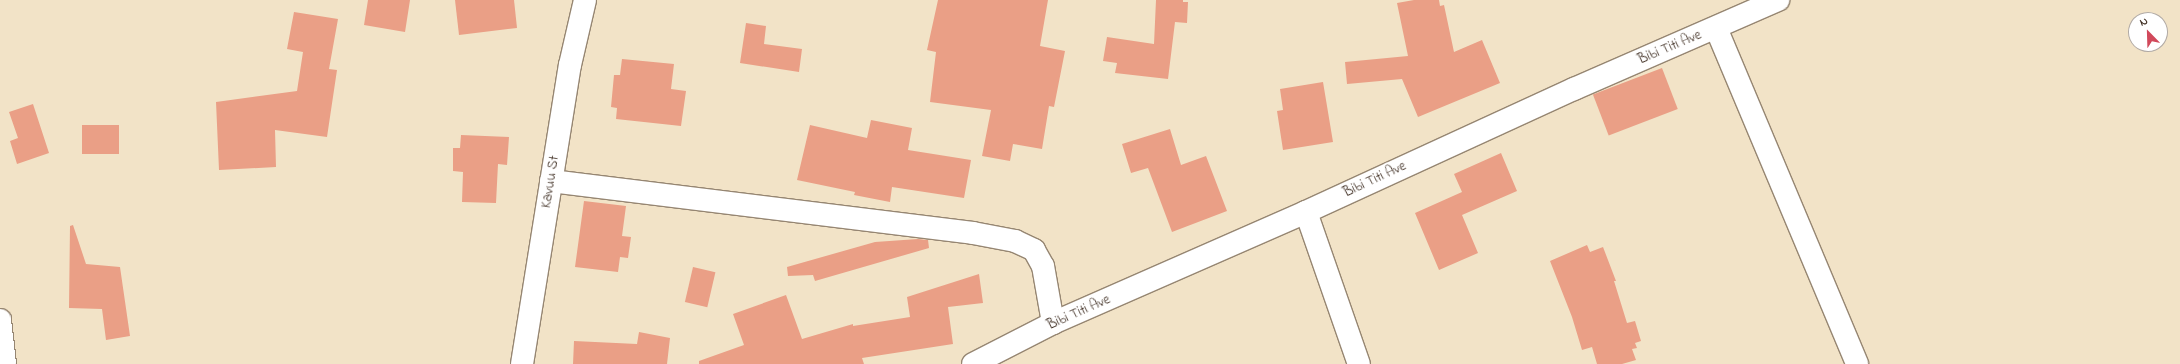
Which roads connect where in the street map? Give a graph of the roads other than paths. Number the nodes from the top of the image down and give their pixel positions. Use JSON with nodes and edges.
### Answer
{"nodes":[{"id":1,"x":585,"y":0,"type":"edge"},
{"id":2,"x":1778,"y":0,"type":"edge"},
{"id":3,"x":1716,"y":28,"type":"junction"},
{"id":4,"x":551,"y":181,"type":"junction"},
{"id":5,"x":1306,"y":212,"type":"junction"},
{"id":6,"x":0,"y":320,"type":"edge"},
{"id":7,"x":1053,"y":324,"type":"junction"},
{"id":8,"x":1003,"y":357,"type":"edge"},
{"id":9,"x":5,"y":364,"type":"edge"},
{"id":10,"x":522,"y":364,"type":"edge"},
{"id":11,"x":973,"y":364,"type":"edge"},
{"id":12,"x":1359,"y":364,"type":"edge"},
{"id":13,"x":1857,"y":364,"type":"edge"}],
"edges":[{"from":1,"to":4,"type":"street","name":"Kavuu St"},
{"from":2,"to":3,"type":"street","name":"Bibi Titi Ave"},
{"from":3,"to":5,"type":"street","name":"Bibi Titi Ave"},
{"from":3,"to":13,"type":"street"},
{"from":4,"to":7,"type":"street"},
{"from":4,"to":10,"type":"street","name":"Kavuu St"},
{"from":5,"to":7,"type":"street","name":"Bibi Titi Ave"},
{"from":5,"to":12,"type":"street"},
{"from":6,"to":9,"type":"street"},
{"from":7,"to":8,"type":"street","name":"Bibi Titi Ave"},
{"from":8,"to":11,"type":"street","name":"Bibi Titi Ave"}]}
